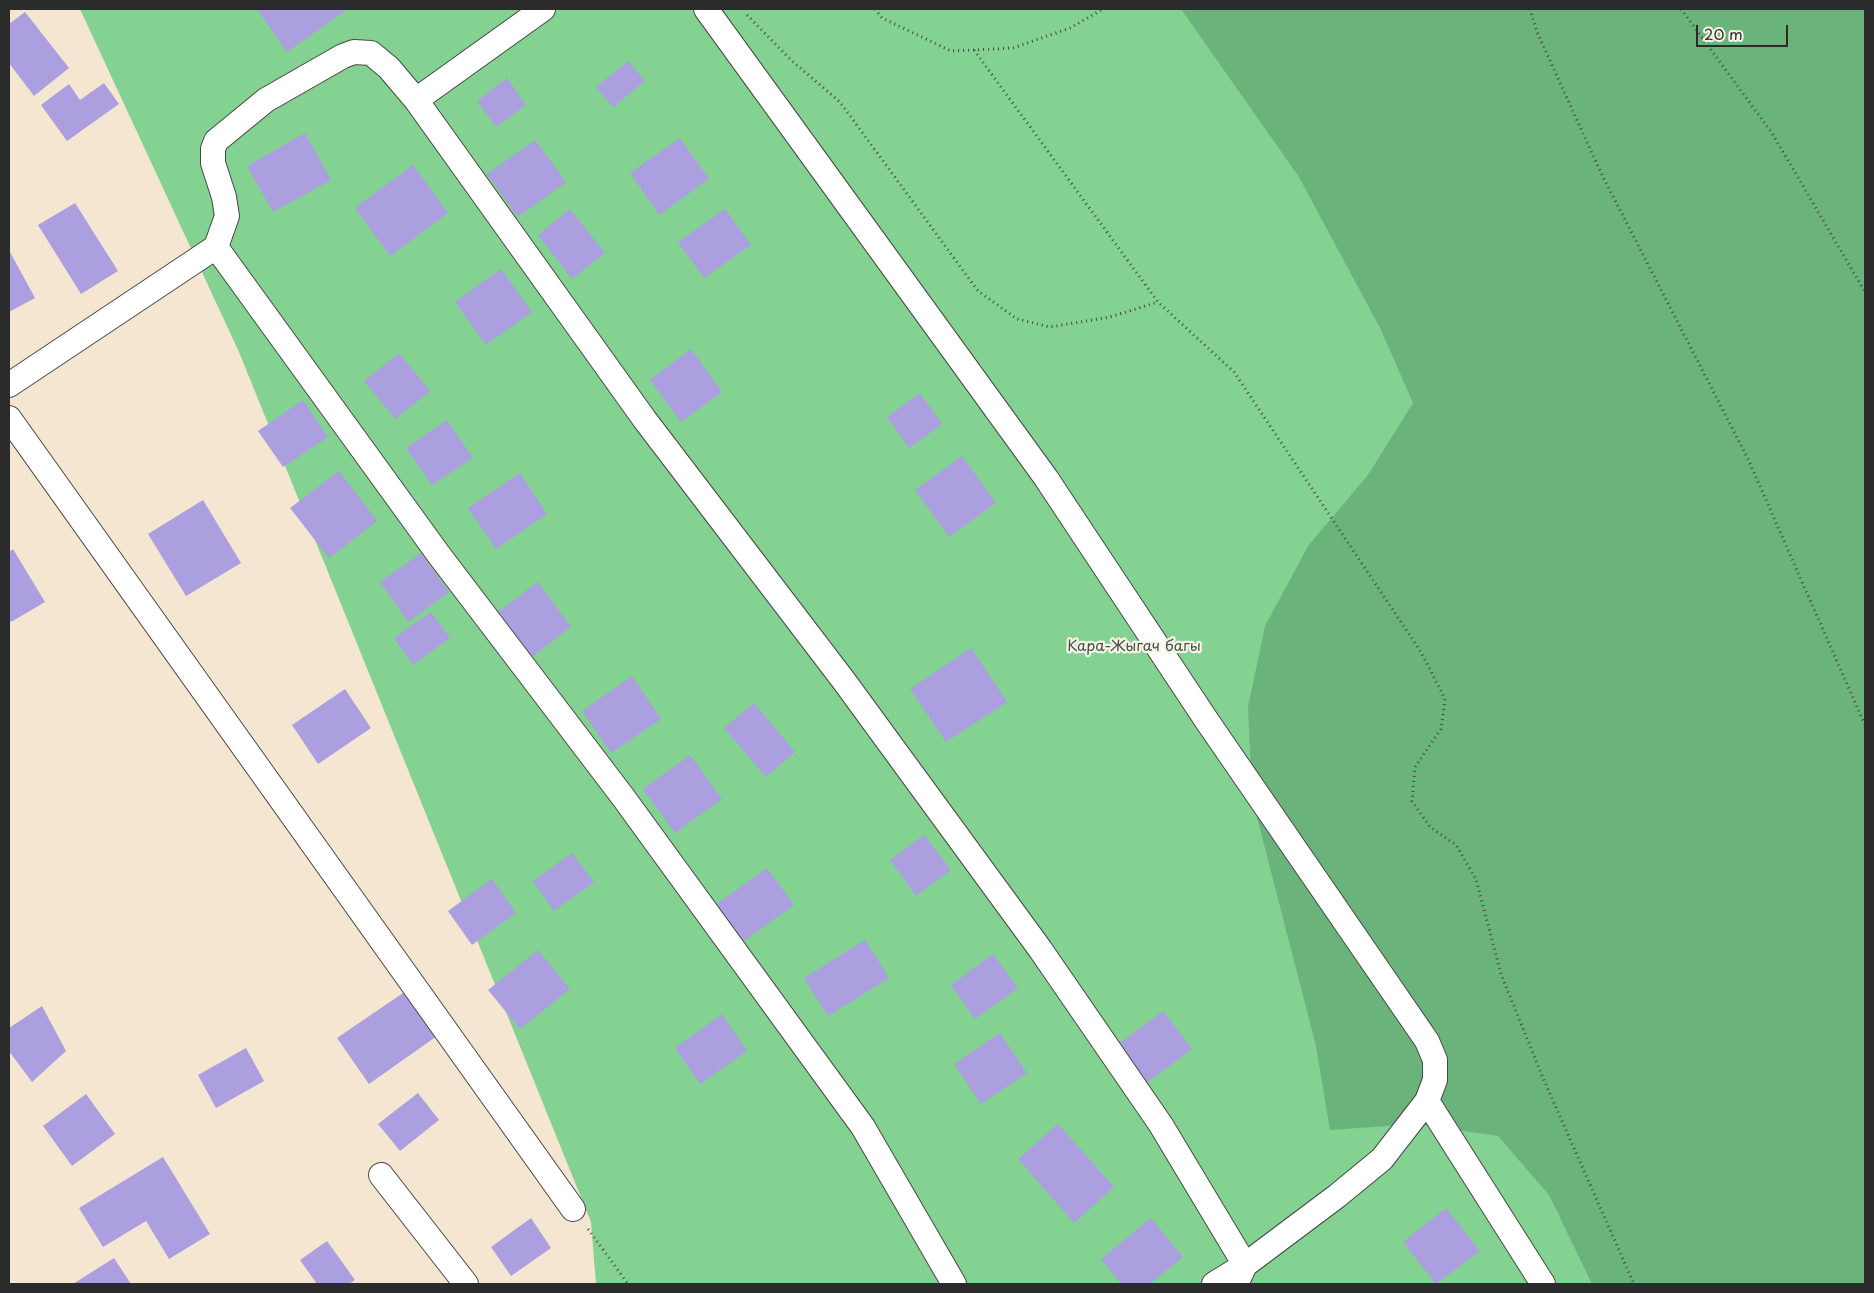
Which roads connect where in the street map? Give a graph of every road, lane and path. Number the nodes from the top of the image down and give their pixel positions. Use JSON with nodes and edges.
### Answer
{"nodes":[{"id":1,"x":543,"y":9,"type":"edge"},
{"id":2,"x":706,"y":9,"type":"edge"},
{"id":3,"x":741,"y":9,"type":"edge"},
{"id":4,"x":875,"y":9,"type":"edge"},
{"id":5,"x":1103,"y":9,"type":"edge"},
{"id":6,"x":1530,"y":9,"type":"edge"},
{"id":7,"x":1681,"y":9,"type":"edge"},
{"id":8,"x":974,"y":50,"type":"junction"},
{"id":9,"x":416,"y":100,"type":"junction"},
{"id":10,"x":216,"y":247,"type":"junction"},
{"id":11,"x":1865,"y":292,"type":"edge"},
{"id":12,"x":1158,"y":302,"type":"junction"},
{"id":13,"x":9,"y":385,"type":"edge"},
{"id":14,"x":9,"y":418,"type":"edge"},
{"id":15,"x":1865,"y":725,"type":"edge"},
{"id":16,"x":1427,"y":1102,"type":"junction"},
{"id":17,"x":381,"y":1175,"type":"dead end"},
{"id":18,"x":573,"y":1209,"type":"joint"},
{"id":19,"x":1240,"y":1275,"type":"edge"},
{"id":20,"x":466,"y":1284,"type":"edge"},
{"id":21,"x":628,"y":1284,"type":"edge"},
{"id":22,"x":954,"y":1284,"type":"edge"},
{"id":23,"x":1214,"y":1284,"type":"edge"},
{"id":24,"x":1543,"y":1284,"type":"edge"},
{"id":25,"x":1634,"y":1284,"type":"edge"}],
"edges":[{"from":1,"to":9,"type":"street"},
{"from":2,"to":16,"type":"street"},
{"from":3,"to":12,"type":"path"},
{"from":4,"to":8,"type":"path"},
{"from":5,"to":8,"type":"path"},
{"from":6,"to":15,"type":"path"},
{"from":7,"to":11,"type":"path"},
{"from":8,"to":12,"type":"path"},
{"from":9,"to":10,"type":"street"},
{"from":9,"to":19,"type":"street"},
{"from":10,"to":13,"type":"street"},
{"from":10,"to":22,"type":"street"},
{"from":12,"to":25,"type":"path"},
{"from":14,"to":18,"type":"street"},
{"from":16,"to":19,"type":"street"},
{"from":16,"to":24,"type":"street"},
{"from":17,"to":20,"type":"street"},
{"from":18,"to":21,"type":"path"},
{"from":19,"to":23,"type":"street"}]}
